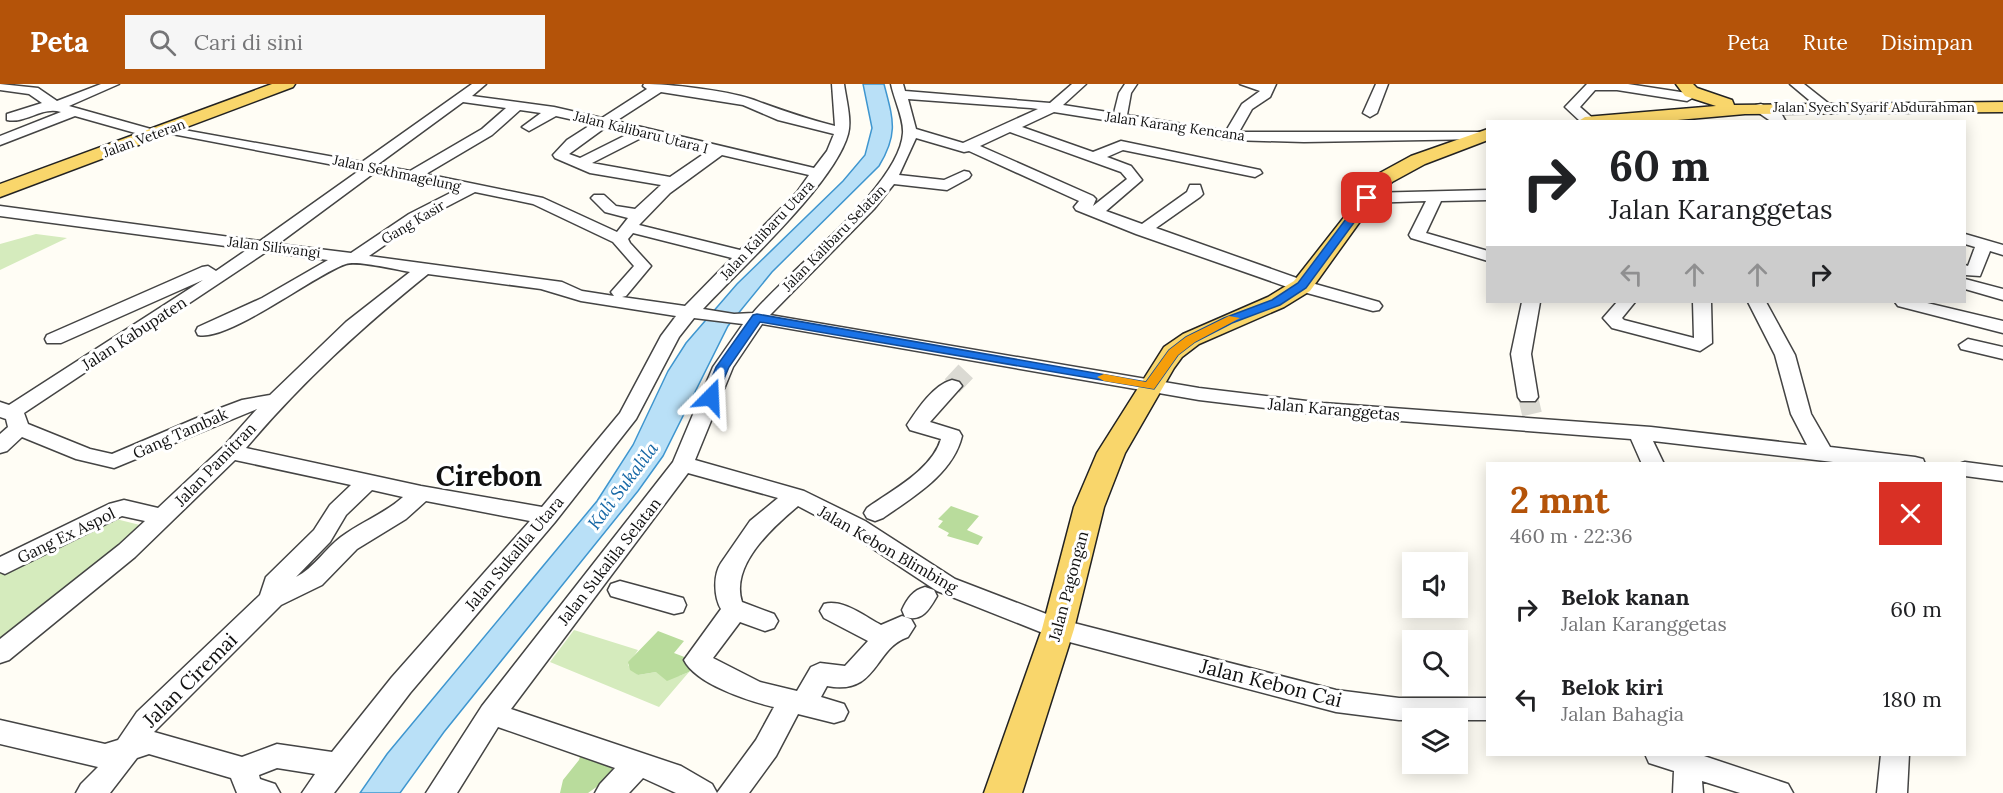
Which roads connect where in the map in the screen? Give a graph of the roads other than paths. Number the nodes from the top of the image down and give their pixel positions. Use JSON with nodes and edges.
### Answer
{"nodes":[{"id":1,"x":113,"y":84,"type":"edge"},
{"id":2,"x":287,"y":84,"type":"edge"},
{"id":3,"x":637,"y":84,"type":"edge"},
{"id":4,"x":734,"y":84,"type":"edge"},
{"id":5,"x":838,"y":84,"type":"edge"},
{"id":6,"x":1080,"y":84,"type":"edge"},
{"id":7,"x":1131,"y":84,"type":"edge"},
{"id":8,"x":1246,"y":84,"type":"edge"},
{"id":9,"x":1382,"y":84,"type":"edge"},
{"id":10,"x":1796,"y":84,"type":"edge"},
{"id":11,"x":477,"y":85,"type":"edge"},
{"id":12,"x":0,"y":86,"type":"edge"},
{"id":13,"x":661,"y":86,"type":"edge"},
{"id":14,"x":1269,"y":86,"type":"edge"},
{"id":15,"x":899,"y":89,"type":"edge"},
{"id":16,"x":33,"y":91,"type":"junction"},
{"id":17,"x":86,"y":94,"type":"junction"},
{"id":18,"x":1686,"y":96,"type":"edge"},
{"id":19,"x":711,"y":98,"type":"junction"},
{"id":20,"x":466,"y":99,"type":"junction"},
{"id":21,"x":54,"y":105,"type":"junction"},
{"id":22,"x":519,"y":105,"type":"junction"},
{"id":23,"x":1053,"y":107,"type":"junction"},
{"id":24,"x":1826,"y":107,"type":"junction"},
{"id":25,"x":2003,"y":107,"type":"edge"},
{"id":26,"x":1753,"y":108,"type":"junction"},
{"id":27,"x":75,"y":111,"type":"junction"},
{"id":28,"x":554,"y":111,"type":"junction"},
{"id":29,"x":1370,"y":113,"type":"dead end"},
{"id":30,"x":1119,"y":119,"type":"junction"},
{"id":31,"x":5,"y":120,"type":"edge"},
{"id":32,"x":1588,"y":120,"type":"edge"},
{"id":33,"x":1614,"y":120,"type":"edge"},
{"id":34,"x":1778,"y":120,"type":"edge"},
{"id":35,"x":606,"y":122,"type":"junction"},
{"id":36,"x":529,"y":127,"type":"dead end"},
{"id":37,"x":1010,"y":127,"type":"junction"},
{"id":38,"x":160,"y":132,"type":"junction"},
{"id":39,"x":643,"y":132,"type":"junction"},
{"id":40,"x":842,"y":132,"type":"junction"},
{"id":41,"x":910,"y":132,"type":"junction"},
{"id":42,"x":1486,"y":134,"type":"edge"},
{"id":43,"x":1231,"y":136,"type":"junction"},
{"id":44,"x":475,"y":139,"type":"junction"},
{"id":45,"x":0,"y":141,"type":"edge"},
{"id":46,"x":501,"y":143,"type":"dead end"},
{"id":47,"x":969,"y":146,"type":"junction"},
{"id":48,"x":718,"y":151,"type":"junction"},
{"id":49,"x":1094,"y":157,"type":"junction"},
{"id":50,"x":1220,"y":159,"type":"dead end"},
{"id":51,"x":579,"y":164,"type":"junction"},
{"id":52,"x":369,"y":167,"type":"junction"},
{"id":53,"x":819,"y":173,"type":"junction"},
{"id":54,"x":1255,"y":173,"type":"dead end"},
{"id":55,"x":964,"y":175,"type":"dead end"},
{"id":56,"x":410,"y":177,"type":"junction"},
{"id":57,"x":890,"y":179,"type":"junction"},
{"id":58,"x":671,"y":182,"type":"junction"},
{"id":59,"x":472,"y":188,"type":"junction"},
{"id":60,"x":1196,"y":188,"type":"dead end"},
{"id":61,"x":0,"y":191,"type":"edge"},
{"id":62,"x":1486,"y":195,"type":"edge"},
{"id":63,"x":1436,"y":196,"type":"junction"},
{"id":64,"x":599,"y":198,"type":"dead end"},
{"id":65,"x":1367,"y":198,"type":"junction"},
{"id":66,"x":0,"y":212,"type":"edge"},
{"id":67,"x":1098,"y":213,"type":"junction"},
{"id":68,"x":629,"y":227,"type":"junction"},
{"id":69,"x":1142,"y":231,"type":"junction"},
{"id":70,"x":1966,"y":239,"type":"edge"},
{"id":71,"x":261,"y":245,"type":"junction"},
{"id":72,"x":1983,"y":245,"type":"junction"},
{"id":73,"x":2003,"y":250,"type":"edge"},
{"id":74,"x":1486,"y":254,"type":"edge"},
{"id":75,"x":743,"y":256,"type":"junction"},
{"id":76,"x":350,"y":257,"type":"junction"},
{"id":77,"x":424,"y":270,"type":"junction"},
{"id":78,"x":1966,"y":270,"type":"edge"},
{"id":79,"x":1966,"y":284,"type":"edge"},
{"id":80,"x":1302,"y":286,"type":"junction"},
{"id":81,"x":549,"y":287,"type":"junction"},
{"id":82,"x":620,"y":292,"type":"junction"},
{"id":83,"x":2003,"y":295,"type":"edge"},
{"id":84,"x":1531,"y":303,"type":"edge"},
{"id":85,"x":1625,"y":303,"type":"edge"},
{"id":86,"x":1702,"y":303,"type":"edge"},
{"id":87,"x":1758,"y":303,"type":"edge"},
{"id":88,"x":1911,"y":303,"type":"edge"},
{"id":89,"x":1373,"y":306,"type":"dead end"},
{"id":90,"x":697,"y":308,"type":"junction"},
{"id":91,"x":1953,"y":309,"type":"edge"},
{"id":92,"x":744,"y":316,"type":"junction"},
{"id":93,"x":2003,"y":327,"type":"edge"},
{"id":94,"x":205,"y":331,"type":"dead end"},
{"id":95,"x":54,"y":339,"type":"dead end"},
{"id":96,"x":1968,"y":345,"type":"dead end"},
{"id":97,"x":2003,"y":353,"type":"edge"},
{"id":98,"x":952,"y":386,"type":"tunnel mouth"},
{"id":99,"x":1150,"y":386,"type":"junction"},
{"id":100,"x":276,"y":400,"type":"junction"},
{"id":101,"x":1531,"y":412,"type":"junction"},
{"id":102,"x":11,"y":415,"type":"edge"},
{"id":103,"x":1639,"y":433,"type":"junction"},
{"id":104,"x":0,"y":446,"type":"edge"},
{"id":105,"x":231,"y":452,"type":"junction"},
{"id":106,"x":1822,"y":453,"type":"junction"},
{"id":107,"x":1870,"y":461,"type":"edge"},
{"id":108,"x":1652,"y":462,"type":"edge"},
{"id":109,"x":1885,"y":462,"type":"edge"},
{"id":110,"x":683,"y":464,"type":"junction"},
{"id":111,"x":1966,"y":469,"type":"edge"},
{"id":112,"x":2003,"y":474,"type":"edge"},
{"id":113,"x":368,"y":481,"type":"junction"},
{"id":114,"x":421,"y":493,"type":"junction"},
{"id":115,"x":796,"y":496,"type":"junction"},
{"id":116,"x":547,"y":516,"type":"junction"},
{"id":117,"x":163,"y":517,"type":"junction"},
{"id":118,"x":866,"y":520,"type":"junction"},
{"id":119,"x":322,"y":536,"type":"junction"},
{"id":120,"x":349,"y":543,"type":"junction"},
{"id":121,"x":5,"y":565,"type":"dead end"},
{"id":122,"x":608,"y":587,"type":"junction"},
{"id":123,"x":272,"y":599,"type":"junction"},
{"id":124,"x":674,"y":605,"type":"dead end"},
{"id":125,"x":916,"y":606,"type":"junction"},
{"id":126,"x":733,"y":609,"type":"junction"},
{"id":127,"x":833,"y":611,"type":"dead end"},
{"id":128,"x":765,"y":621,"type":"dead end"},
{"id":129,"x":1058,"y":629,"type":"junction"},
{"id":130,"x":0,"y":653,"type":"edge"},
{"id":131,"x":797,"y":702,"type":"junction"},
{"id":132,"x":1486,"y":709,"type":"edge"},
{"id":133,"x":834,"y":712,"type":"dead end"},
{"id":134,"x":492,"y":714,"type":"junction"},
{"id":135,"x":0,"y":732,"type":"edge"},
{"id":136,"x":127,"y":749,"type":"junction"},
{"id":137,"x":1661,"y":756,"type":"edge"},
{"id":138,"x":1895,"y":756,"type":"edge"},
{"id":139,"x":637,"y":764,"type":"junction"},
{"id":140,"x":338,"y":765,"type":"junction"},
{"id":141,"x":242,"y":769,"type":"junction"},
{"id":142,"x":1688,"y":779,"type":"edge"},
{"id":143,"x":91,"y":793,"type":"edge"},
{"id":144,"x":265,"y":793,"type":"edge"},
{"id":145,"x":317,"y":793,"type":"edge"},
{"id":146,"x":441,"y":793,"type":"edge"},
{"id":147,"x":610,"y":793,"type":"edge"},
{"id":148,"x":702,"y":793,"type":"edge"},
{"id":149,"x":732,"y":793,"type":"edge"},
{"id":150,"x":1003,"y":793,"type":"edge"},
{"id":151,"x":1778,"y":793,"type":"edge"},
{"id":152,"x":1892,"y":793,"type":"edge"}],
"edges":[{"from":1,"to":17,"type":"street"},
{"from":2,"to":38,"type":"main road","name":"Jalan Veteran"},
{"from":3,"to":13,"type":"street"},
{"from":4,"to":19,"type":"street"},
{"from":5,"to":40,"type":"street"},
{"from":6,"to":23,"type":"street"},
{"from":7,"to":30,"type":"street"},
{"from":8,"to":14,"type":"street"},
{"from":9,"to":29,"type":"street"},
{"from":10,"to":24,"type":"street"},
{"from":11,"to":20,"type":"street"},
{"from":12,"to":16,"type":"street"},
{"from":13,"to":19,"type":"street"},
{"from":13,"to":35,"type":"street"},
{"from":14,"to":43,"type":"street"},
{"from":15,"to":23,"type":"street","name":"Jalan Karang Kencana"},
{"from":15,"to":41,"type":"street"},
{"from":16,"to":17,"type":"street"},
{"from":16,"to":21,"type":"street"},
{"from":17,"to":21,"type":"street"},
{"from":18,"to":26,"type":"main road","name":"Jalan Syech Syarif Abdurahman"},
{"from":18,"to":32,"type":"street"},
{"from":18,"to":33,"type":"main road","name":"Jalan Syech Syarif Abdurahman"},
{"from":19,"to":40,"type":"street"},
{"from":20,"to":22,"type":"street","name":"Jalan Kalibaru Utara I"},
{"from":20,"to":52,"type":"street"},
{"from":21,"to":27,"type":"street","name":"Jalan Sekhmagelung"},
{"from":21,"to":31,"type":"street"},
{"from":22,"to":28,"type":"street","name":"Jalan Kalibaru Utara I"},
{"from":22,"to":44,"type":"street"},
{"from":23,"to":30,"type":"street","name":"Jalan Karang Kencana"},
{"from":23,"to":37,"type":"street"},
{"from":24,"to":25,"type":"main road","name":"Jalan Syech Syarif Abdurahman"},
{"from":24,"to":26,"type":"main road","name":"Jalan Syech Syarif Abdurahman"},
{"from":26,"to":34,"type":"street"},
{"from":27,"to":38,"type":"street","name":"Jalan Sekhmagelung"},
{"from":27,"to":45,"type":"street"},
{"from":28,"to":35,"type":"street","name":"Jalan Kalibaru Utara I"},
{"from":28,"to":36,"type":"street"},
{"from":30,"to":43,"type":"street","name":"Jalan Karang Kencana"},
{"from":35,"to":39,"type":"street","name":"Jalan Kalibaru Utara I"},
{"from":35,"to":51,"type":"street"},
{"from":37,"to":47,"type":"street"},
{"from":37,"to":49,"type":"street"},
{"from":38,"to":52,"type":"street","name":"Jalan Sekhmagelung"},
{"from":38,"to":61,"type":"main road","name":"Jalan Veteran"},
{"from":39,"to":48,"type":"street","name":"Jalan Kalibaru Utara I"},
{"from":39,"to":51,"type":"street"},
{"from":40,"to":53,"type":"street","name":"Jalan Kalibaru Utara"},
{"from":41,"to":47,"type":"street"},
{"from":41,"to":57,"type":"street","name":"Jalan Kalibaru Selatan"},
{"from":42,"to":43,"type":"street","name":"Jalan Karang Kencana"},
{"from":42,"to":65,"type":"main road"},
{"from":43,"to":50,"type":"street"},
{"from":44,"to":46,"type":"street"},
{"from":44,"to":56,"type":"street"},
{"from":47,"to":67,"type":"street"},
{"from":48,"to":53,"type":"street","name":"Jalan Kalibaru Utara I"},
{"from":48,"to":58,"type":"street"},
{"from":49,"to":54,"type":"street"},
{"from":49,"to":67,"type":"street"},
{"from":51,"to":58,"type":"street"},
{"from":52,"to":56,"type":"street","name":"Jalan Sekhmagelung"},
{"from":52,"to":71,"type":"street"},
{"from":53,"to":75,"type":"street","name":"Jalan Kalibaru Utara"},
{"from":55,"to":57,"type":"street"},
{"from":56,"to":59,"type":"street","name":"Jalan Sekhmagelung"},
{"from":57,"to":92,"type":"street","name":"Jalan Kalibaru Selatan"},
{"from":58,"to":68,"type":"street"},
{"from":59,"to":68,"type":"street","name":"Jalan Sekhmagelung"},
{"from":59,"to":76,"type":"street","name":"Gang Kasir"},
{"from":60,"to":69,"type":"street"},
{"from":62,"to":63,"type":"street"},
{"from":63,"to":65,"type":"street"},
{"from":63,"to":74,"type":"street"},
{"from":64,"to":68,"type":"street"},
{"from":65,"to":80,"type":"main road"},
{"from":66,"to":71,"type":"street","name":"Jalan Siliwangi"},
{"from":67,"to":69,"type":"street"},
{"from":68,"to":75,"type":"street"},
{"from":68,"to":82,"type":"street"},
{"from":69,"to":80,"type":"street"},
{"from":70,"to":72,"type":"street"},
{"from":71,"to":76,"type":"street","name":"Jalan Siliwangi"},
{"from":71,"to":95,"type":"street"},
{"from":71,"to":102,"type":"street","name":"Jalan Kabupaten"},
{"from":72,"to":73,"type":"street"},
{"from":72,"to":78,"type":"street"},
{"from":75,"to":90,"type":"street","name":"Jalan Kalibaru Utara"},
{"from":76,"to":77,"type":"street","name":"Jalan Siliwangi"},
{"from":76,"to":94,"type":"street","name":"Gang Kasir"},
{"from":77,"to":81,"type":"street","name":"Jalan Siliwangi"},
{"from":77,"to":100,"type":"street","name":"Jalan Pamitran"},
{"from":79,"to":83,"type":"street"},
{"from":80,"to":89,"type":"street"},
{"from":80,"to":99,"type":"main road","name":"Jalan Pagongan"},
{"from":81,"to":82,"type":"street","name":"Jalan Siliwangi"},
{"from":81,"to":90,"type":"street","name":"Jalan Siliwangi"},
{"from":82,"to":90,"type":"street","name":"Jalan Siliwangi"},
{"from":84,"to":101,"type":"street"},
{"from":85,"to":86,"type":"street"},
{"from":87,"to":106,"type":"street"},
{"from":88,"to":91,"type":"street"},
{"from":90,"to":92,"type":"street","name":"Jalan Siliwangi"},
{"from":90,"to":116,"type":"street","name":"Jalan Sukalila Utara"},
{"from":91,"to":93,"type":"street"},
{"from":92,"to":99,"type":"street","name":"Jalan Karanggetas"},
{"from":92,"to":110,"type":"street","name":"Jalan Sukalila Selatan"},
{"from":96,"to":97,"type":"street"},
{"from":98,"to":118,"type":"street"},
{"from":99,"to":101,"type":"street","name":"Jalan Karanggetas"},
{"from":99,"to":129,"type":"main road","name":"Jalan Pagongan"},
{"from":100,"to":102,"type":"street","name":"Gang Tambak"},
{"from":100,"to":105,"type":"street","name":"Jalan Pamitran"},
{"from":101,"to":103,"type":"street","name":"Jalan Karanggetas"},
{"from":102,"to":104,"type":"street","name":"Jalan Kabupaten"},
{"from":103,"to":106,"type":"street","name":"Jalan Karanggetas"},
{"from":103,"to":108,"type":"street"},
{"from":105,"to":113,"type":"street"},
{"from":105,"to":117,"type":"street","name":"Jalan Pamitran"},
{"from":106,"to":107,"type":"street","name":"Jalan Karanggetas"},
{"from":107,"to":109,"type":"street","name":"Jalan Karanggetas"},
{"from":110,"to":115,"type":"street","name":"Jalan Kebon Blimbing"},
{"from":110,"to":122,"type":"street","name":"Jalan Sukalila Selatan"},
{"from":111,"to":112,"type":"street"},
{"from":113,"to":114,"type":"street"},
{"from":113,"to":119,"type":"street","name":"Jalan Ciremai"},
{"from":114,"to":116,"type":"street"},
{"from":114,"to":120,"type":"street","name":"Jalan Ciremai"},
{"from":115,"to":118,"type":"street","name":"Jalan Kebon Blimbing"},
{"from":115,"to":126,"type":"street"},
{"from":116,"to":140,"type":"street","name":"Jalan Sukalila Utara"},
{"from":117,"to":121,"type":"street","name":"Gang Ex Aspol"},
{"from":117,"to":130,"type":"street","name":"Jalan Pamitran"},
{"from":118,"to":125,"type":"street","name":"Jalan Kebon Blimbing"},
{"from":119,"to":120,"type":"street"},
{"from":119,"to":123,"type":"street","name":"Jalan Ciremai"},
{"from":120,"to":123,"type":"street","name":"Jalan Ciremai"},
{"from":122,"to":124,"type":"street"},
{"from":122,"to":134,"type":"street","name":"Jalan Sukalila Selatan"},
{"from":123,"to":136,"type":"street","name":"Jalan Ciremai"},
{"from":125,"to":127,"type":"street"},
{"from":125,"to":129,"type":"street","name":"Jalan Kebon Blimbing"},
{"from":125,"to":131,"type":"street"},
{"from":126,"to":128,"type":"street"},
{"from":126,"to":131,"type":"street"},
{"from":129,"to":132,"type":"street","name":"Jalan Kebon Cai"},
{"from":129,"to":150,"type":"main road","name":"Jalan Pagongan"},
{"from":131,"to":133,"type":"street"},
{"from":131,"to":149,"type":"street"},
{"from":134,"to":139,"type":"street"},
{"from":134,"to":146,"type":"street","name":"Jalan Sukalila Selatan"},
{"from":135,"to":136,"type":"street"},
{"from":136,"to":141,"type":"street"},
{"from":136,"to":143,"type":"street","name":"Jalan Ciremai"},
{"from":137,"to":142,"type":"street"},
{"from":138,"to":152,"type":"street"},
{"from":139,"to":147,"type":"street"},
{"from":139,"to":148,"type":"street"},
{"from":140,"to":141,"type":"street"},
{"from":140,"to":145,"type":"street","name":"Jalan Sukalila Utara"},
{"from":141,"to":144,"type":"street"},
{"from":142,"to":151,"type":"street"}]}
